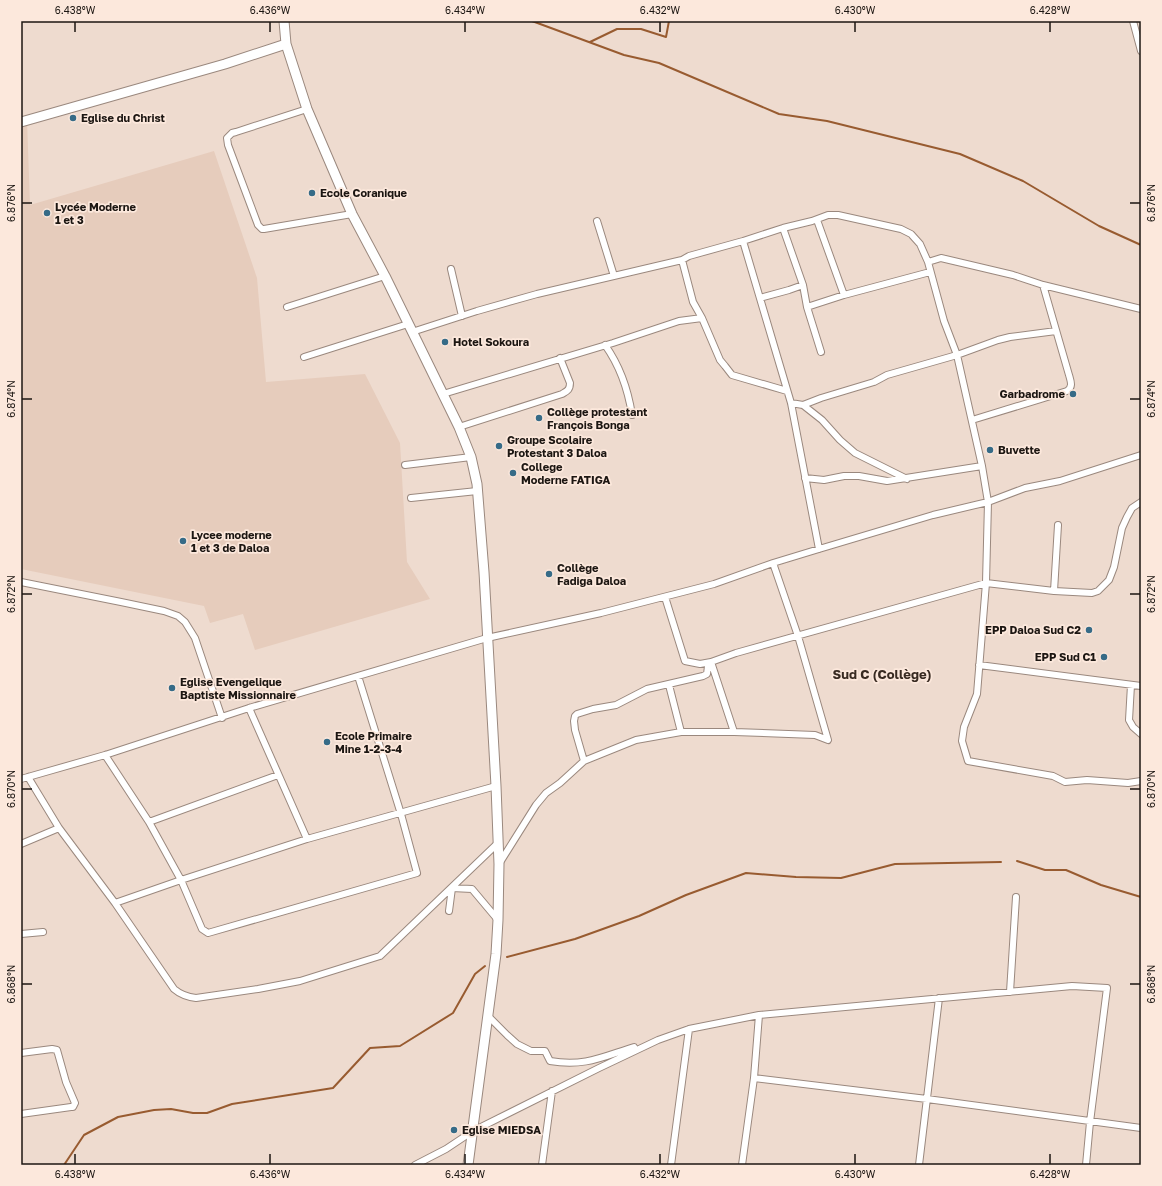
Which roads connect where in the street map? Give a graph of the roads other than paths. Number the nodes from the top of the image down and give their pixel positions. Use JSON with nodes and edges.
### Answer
{"nodes":[{"id":1,"x":284,"y":21,"type":"edge"},
{"id":2,"x":1133,"y":21,"type":"edge"},
{"id":3,"x":1139,"y":36,"type":"edge"},
{"id":4,"x":286,"y":44,"type":"junction"},
{"id":5,"x":1141,"y":51,"type":"edge"},
{"id":6,"x":307,"y":109,"type":"junction"},
{"id":7,"x":21,"y":122,"type":"edge"},
{"id":8,"x":352,"y":214,"type":"junction"},
{"id":9,"x":817,"y":220,"type":"junction"},
{"id":10,"x":597,"y":221,"type":"dead end"},
{"id":11,"x":783,"y":228,"type":"junction"},
{"id":12,"x":743,"y":241,"type":"junction"},
{"id":13,"x":682,"y":260,"type":"junction"},
{"id":14,"x":928,"y":262,"type":"junction"},
{"id":15,"x":451,"y":269,"type":"dead end"},
{"id":16,"x":930,"y":272,"type":"junction"},
{"id":17,"x":385,"y":276,"type":"junction"},
{"id":18,"x":614,"y":276,"type":"junction"},
{"id":19,"x":803,"y":285,"type":"junction"},
{"id":20,"x":1043,"y":285,"type":"junction"},
{"id":21,"x":844,"y":295,"type":"junction"},
{"id":22,"x":760,"y":298,"type":"junction"},
{"id":23,"x":287,"y":307,"type":"dead end"},
{"id":24,"x":807,"y":307,"type":"junction"},
{"id":25,"x":1141,"y":309,"type":"edge"},
{"id":26,"x":462,"y":316,"type":"junction"},
{"id":27,"x":702,"y":318,"type":"junction"},
{"id":28,"x":410,"y":328,"type":"junction"},
{"id":29,"x":1056,"y":332,"type":"junction"},
{"id":30,"x":605,"y":345,"type":"junction"},
{"id":31,"x":821,"y":352,"type":"dead end"},
{"id":32,"x":957,"y":355,"type":"junction"},
{"id":33,"x":304,"y":357,"type":"dead end"},
{"id":34,"x":560,"y":358,"type":"junction"},
{"id":35,"x":787,"y":391,"type":"junction"},
{"id":36,"x":442,"y":394,"type":"junction"},
{"id":37,"x":791,"y":402,"type":"junction"},
{"id":38,"x":803,"y":405,"type":"junction"},
{"id":39,"x":632,"y":415,"type":"dead end"},
{"id":40,"x":972,"y":420,"type":"junction"},
{"id":41,"x":459,"y":426,"type":"junction"},
{"id":42,"x":1141,"y":455,"type":"edge"},
{"id":43,"x":471,"y":457,"type":"junction"},
{"id":44,"x":405,"y":465,"type":"dead end"},
{"id":45,"x":982,"y":466,"type":"junction"},
{"id":46,"x":805,"y":478,"type":"junction"},
{"id":47,"x":907,"y":479,"type":"junction"},
{"id":48,"x":477,"y":491,"type":"junction"},
{"id":49,"x":411,"y":498,"type":"dead end"},
{"id":50,"x":988,"y":502,"type":"junction"},
{"id":51,"x":1141,"y":502,"type":"edge"},
{"id":52,"x":1058,"y":526,"type":"dead end"},
{"id":53,"x":819,"y":549,"type":"junction"},
{"id":54,"x":773,"y":563,"type":"junction"},
{"id":55,"x":21,"y":582,"type":"edge"},
{"id":56,"x":986,"y":583,"type":"junction"},
{"id":57,"x":1054,"y":591,"type":"junction"},
{"id":58,"x":664,"y":596,"type":"junction"},
{"id":59,"x":798,"y":636,"type":"junction"},
{"id":60,"x":487,"y":638,"type":"junction"},
{"id":61,"x":711,"y":662,"type":"junction"},
{"id":62,"x":979,"y":665,"type":"junction"},
{"id":63,"x":358,"y":676,"type":"junction"},
{"id":64,"x":669,"y":685,"type":"junction"},
{"id":65,"x":1131,"y":685,"type":"junction"},
{"id":66,"x":1141,"y":686,"type":"edge"},
{"id":67,"x":249,"y":708,"type":"junction"},
{"id":68,"x":222,"y":718,"type":"junction"},
{"id":69,"x":680,"y":732,"type":"junction"},
{"id":70,"x":734,"y":732,"type":"junction"},
{"id":71,"x":1141,"y":734,"type":"edge"},
{"id":72,"x":105,"y":755,"type":"junction"},
{"id":73,"x":584,"y":761,"type":"junction"},
{"id":74,"x":278,"y":775,"type":"junction"},
{"id":75,"x":28,"y":776,"type":"junction"},
{"id":76,"x":21,"y":779,"type":"edge"},
{"id":77,"x":1141,"y":781,"type":"edge"},
{"id":78,"x":496,"y":786,"type":"junction"},
{"id":79,"x":401,"y":814,"type":"junction"},
{"id":80,"x":149,"y":822,"type":"junction"},
{"id":81,"x":59,"y":828,"type":"junction"},
{"id":82,"x":307,"y":840,"type":"junction"},
{"id":83,"x":498,"y":843,"type":"junction"},
{"id":84,"x":21,"y":844,"type":"edge"},
{"id":85,"x":499,"y":864,"type":"junction"},
{"id":86,"x":181,"y":880,"type":"junction"},
{"id":87,"x":1016,"y":897,"type":"dead end"},
{"id":88,"x":115,"y":903,"type":"junction"},
{"id":89,"x":449,"y":911,"type":"dead end"},
{"id":90,"x":498,"y":920,"type":"junction"},
{"id":91,"x":43,"y":932,"type":"dead end"},
{"id":92,"x":21,"y":934,"type":"edge"},
{"id":93,"x":1010,"y":992,"type":"junction"},
{"id":94,"x":939,"y":998,"type":"junction"},
{"id":95,"x":759,"y":1015,"type":"junction"},
{"id":96,"x":488,"y":1016,"type":"junction"},
{"id":97,"x":689,"y":1029,"type":"junction"},
{"id":98,"x":658,"y":1040,"type":"junction"},
{"id":99,"x":21,"y":1053,"type":"edge"},
{"id":100,"x":754,"y":1078,"type":"junction"},
{"id":101,"x":552,"y":1092,"type":"junction"},
{"id":102,"x":927,"y":1099,"type":"junction"},
{"id":103,"x":21,"y":1114,"type":"edge"},
{"id":104,"x":1090,"y":1122,"type":"junction"},
{"id":105,"x":1141,"y":1128,"type":"edge"},
{"id":106,"x":473,"y":1132,"type":"junction"},
{"id":107,"x":415,"y":1165,"type":"edge"},
{"id":108,"x":468,"y":1165,"type":"edge"},
{"id":109,"x":542,"y":1165,"type":"edge"},
{"id":110,"x":670,"y":1165,"type":"edge"},
{"id":111,"x":742,"y":1165,"type":"edge"},
{"id":112,"x":919,"y":1165,"type":"edge"},
{"id":113,"x":1086,"y":1165,"type":"edge"}],
"edges":[{"from":1,"to":4,"type":"street"},
{"from":2,"to":3,"type":"street"},
{"from":3,"to":5,"type":"street"},
{"from":4,"to":6,"type":"street"},
{"from":4,"to":7,"type":"street"},
{"from":6,"to":8,"type":"street"},
{"from":6,"to":8,"type":"street"},
{"from":8,"to":17,"type":"street"},
{"from":9,"to":11,"type":"street"},
{"from":9,"to":14,"type":"street"},
{"from":9,"to":21,"type":"street"},
{"from":10,"to":18,"type":"street"},
{"from":11,"to":12,"type":"street"},
{"from":11,"to":19,"type":"street"},
{"from":12,"to":13,"type":"street"},
{"from":12,"to":22,"type":"street"},
{"from":13,"to":18,"type":"street"},
{"from":13,"to":27,"type":"street"},
{"from":14,"to":16,"type":"street"},
{"from":14,"to":20,"type":"street"},
{"from":15,"to":26,"type":"street"},
{"from":16,"to":21,"type":"street"},
{"from":16,"to":32,"type":"street"},
{"from":17,"to":23,"type":"street"},
{"from":17,"to":28,"type":"street"},
{"from":18,"to":26,"type":"street"},
{"from":19,"to":22,"type":"street"},
{"from":19,"to":24,"type":"street"},
{"from":20,"to":25,"type":"street"},
{"from":20,"to":29,"type":"street"},
{"from":21,"to":24,"type":"street"},
{"from":22,"to":35,"type":"street"},
{"from":24,"to":31,"type":"street"},
{"from":26,"to":28,"type":"street"},
{"from":27,"to":30,"type":"street"},
{"from":27,"to":35,"type":"street"},
{"from":28,"to":33,"type":"street"},
{"from":28,"to":36,"type":"street"},
{"from":29,"to":32,"type":"street"},
{"from":29,"to":40,"type":"street"},
{"from":30,"to":34,"type":"street"},
{"from":30,"to":39,"type":"street"},
{"from":32,"to":38,"type":"street"},
{"from":32,"to":40,"type":"street"},
{"from":34,"to":36,"type":"street"},
{"from":34,"to":41,"type":"street"},
{"from":35,"to":37,"type":"street"},
{"from":36,"to":41,"type":"street"},
{"from":37,"to":38,"type":"street"},
{"from":37,"to":46,"type":"street"},
{"from":38,"to":47,"type":"street"},
{"from":40,"to":45,"type":"street"},
{"from":41,"to":43,"type":"street"},
{"from":42,"to":50,"type":"street"},
{"from":43,"to":44,"type":"street"},
{"from":43,"to":48,"type":"street"},
{"from":45,"to":47,"type":"street"},
{"from":45,"to":50,"type":"street"},
{"from":46,"to":47,"type":"street"},
{"from":46,"to":53,"type":"street"},
{"from":48,"to":49,"type":"street"},
{"from":48,"to":60,"type":"street"},
{"from":50,"to":53,"type":"street"},
{"from":50,"to":56,"type":"street"},
{"from":51,"to":57,"type":"street"},
{"from":52,"to":57,"type":"street"},
{"from":53,"to":54,"type":"street"},
{"from":54,"to":58,"type":"street"},
{"from":54,"to":59,"type":"street"},
{"from":55,"to":68,"type":"street"},
{"from":56,"to":57,"type":"street"},
{"from":56,"to":59,"type":"street"},
{"from":56,"to":62,"type":"street"},
{"from":58,"to":60,"type":"street"},
{"from":58,"to":61,"type":"street"},
{"from":59,"to":61,"type":"street"},
{"from":59,"to":70,"type":"street"},
{"from":60,"to":63,"type":"street"},
{"from":60,"to":78,"type":"street"},
{"from":61,"to":64,"type":"street"},
{"from":61,"to":70,"type":"street"},
{"from":62,"to":65,"type":"street"},
{"from":62,"to":77,"type":"street"},
{"from":63,"to":67,"type":"street"},
{"from":63,"to":79,"type":"street"},
{"from":64,"to":69,"type":"street"},
{"from":64,"to":73,"type":"street"},
{"from":65,"to":66,"type":"street"},
{"from":65,"to":71,"type":"street"},
{"from":67,"to":68,"type":"street"},
{"from":67,"to":74,"type":"street"},
{"from":68,"to":72,"type":"street"},
{"from":69,"to":70,"type":"street"},
{"from":69,"to":73,"type":"street"},
{"from":72,"to":75,"type":"street"},
{"from":72,"to":80,"type":"street"},
{"from":73,"to":85,"type":"street"},
{"from":74,"to":80,"type":"street"},
{"from":74,"to":82,"type":"street"},
{"from":75,"to":76,"type":"street"},
{"from":75,"to":81,"type":"street"},
{"from":78,"to":79,"type":"street"},
{"from":78,"to":83,"type":"street"},
{"from":79,"to":82,"type":"street"},
{"from":79,"to":86,"type":"street"},
{"from":80,"to":86,"type":"street"},
{"from":81,"to":84,"type":"street"},
{"from":81,"to":88,"type":"street"},
{"from":82,"to":86,"type":"street"},
{"from":83,"to":85,"type":"street"},
{"from":83,"to":88,"type":"street"},
{"from":85,"to":90,"type":"street"},
{"from":86,"to":88,"type":"street"},
{"from":87,"to":93,"type":"street"},
{"from":89,"to":90,"type":"street"},
{"from":90,"to":96,"type":"street"},
{"from":91,"to":92,"type":"street"},
{"from":93,"to":94,"type":"street"},
{"from":93,"to":104,"type":"street"},
{"from":94,"to":95,"type":"street"},
{"from":94,"to":102,"type":"street"},
{"from":95,"to":97,"type":"street"},
{"from":95,"to":100,"type":"street"},
{"from":96,"to":98,"type":"street"},
{"from":96,"to":106,"type":"street"},
{"from":97,"to":98,"type":"street"},
{"from":97,"to":110,"type":"street"},
{"from":98,"to":101,"type":"street"},
{"from":99,"to":103,"type":"street"},
{"from":100,"to":102,"type":"street"},
{"from":100,"to":111,"type":"street"},
{"from":101,"to":106,"type":"street"},
{"from":101,"to":109,"type":"street"},
{"from":102,"to":104,"type":"street"},
{"from":102,"to":112,"type":"street"},
{"from":104,"to":105,"type":"street"},
{"from":104,"to":113,"type":"street"},
{"from":106,"to":107,"type":"street"},
{"from":106,"to":108,"type":"street"}]}
